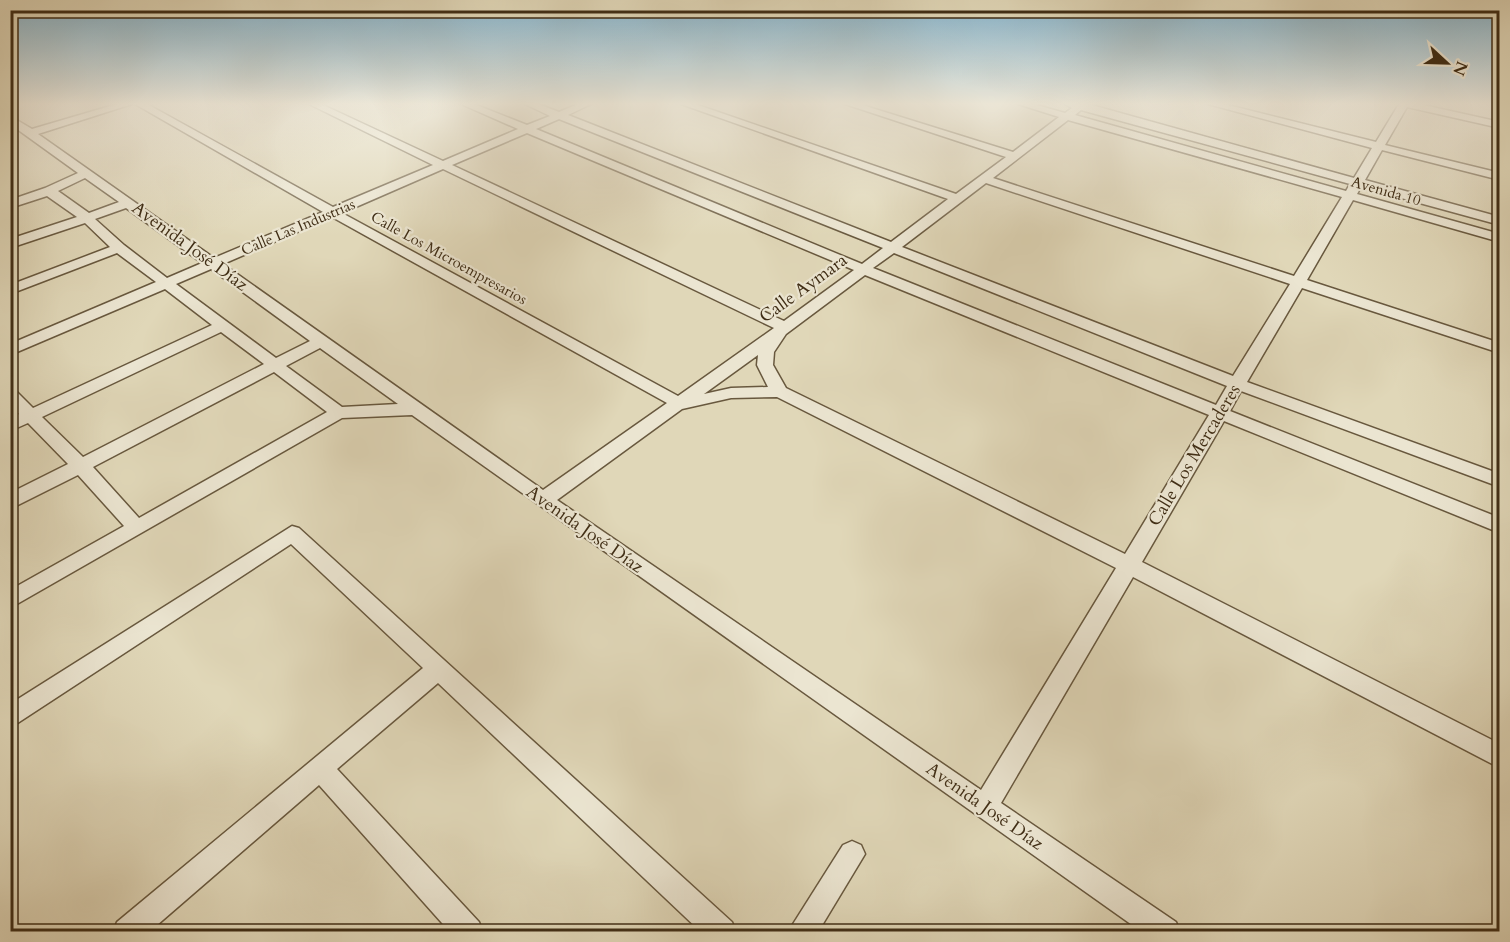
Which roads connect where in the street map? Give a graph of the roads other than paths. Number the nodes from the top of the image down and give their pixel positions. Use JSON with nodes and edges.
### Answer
{"nodes":[{"id":1,"x":51,"y":148,"type":"edge"},
{"id":2,"x":218,"y":148,"type":"edge"},
{"id":3,"x":407,"y":148,"type":"edge"},
{"id":4,"x":480,"y":148,"type":"edge"},
{"id":5,"x":572,"y":148,"type":"edge"},
{"id":6,"x":643,"y":148,"type":"edge"},
{"id":7,"x":812,"y":148,"type":"edge"},
{"id":8,"x":990,"y":148,"type":"edge"},
{"id":9,"x":1021,"y":148,"type":"edge"},
{"id":10,"x":1213,"y":148,"type":"edge"},
{"id":11,"x":1377,"y":148,"type":"edge"},
{"id":12,"x":1404,"y":148,"type":"edge"},
{"id":13,"x":1413,"y":148,"type":"edge"},
{"id":14,"x":1012,"y":155,"type":"junction"},
{"id":15,"x":441,"y":164,"type":"junction"},
{"id":16,"x":1500,"y":167,"type":"edge"},
{"id":17,"x":85,"y":174,"type":"junction"},
{"id":18,"x":1500,"y":177,"type":"edge"},
{"id":19,"x":982,"y":178,"type":"junction"},
{"id":20,"x":1353,"y":189,"type":"junction"},
{"id":21,"x":49,"y":191,"type":"junction"},
{"id":22,"x":956,"y":198,"type":"junction"},
{"id":23,"x":129,"y":203,"type":"junction"},
{"id":24,"x":10,"y":204,"type":"edge"},
{"id":25,"x":332,"y":212,"type":"junction"},
{"id":26,"x":85,"y":216,"type":"junction"},
{"id":27,"x":1500,"y":221,"type":"edge"},
{"id":28,"x":1500,"y":238,"type":"edge"},
{"id":29,"x":10,"y":244,"type":"edge"},
{"id":30,"x":893,"y":246,"type":"junction"},
{"id":31,"x":119,"y":248,"type":"junction"},
{"id":32,"x":213,"y":263,"type":"junction"},
{"id":33,"x":863,"y":269,"type":"junction"},
{"id":34,"x":1298,"y":281,"type":"junction"},
{"id":35,"x":170,"y":284,"type":"junction"},
{"id":36,"x":10,"y":290,"type":"edge"},
{"id":37,"x":222,"y":326,"type":"junction"},
{"id":38,"x":784,"y":327,"type":"junction"},
{"id":39,"x":322,"y":341,"type":"junction"},
{"id":40,"x":1500,"y":348,"type":"edge"},
{"id":41,"x":10,"y":350,"type":"edge"},
{"id":42,"x":278,"y":365,"type":"junction"},
{"id":43,"x":1237,"y":384,"type":"junction"},
{"id":44,"x":780,"y":392,"type":"junction"},
{"id":45,"x":10,"y":395,"type":"edge"},
{"id":46,"x":681,"y":404,"type":"junction"},
{"id":47,"x":416,"y":409,"type":"junction"},
{"id":48,"x":339,"y":413,"type":"junction"},
{"id":49,"x":1220,"y":413,"type":"junction"},
{"id":50,"x":30,"y":416,"type":"junction"},
{"id":51,"x":10,"y":425,"type":"edge"},
{"id":52,"x":81,"y":466,"type":"junction"},
{"id":53,"x":1500,"y":481,"type":"edge"},
{"id":54,"x":543,"y":500,"type":"junction"},
{"id":55,"x":10,"y":502,"type":"edge"},
{"id":56,"x":1500,"y":526,"type":"edge"},
{"id":57,"x":135,"y":527,"type":"junction"},
{"id":58,"x":1129,"y":565,"type":"junction"},
{"id":59,"x":10,"y":600,"type":"edge"},
{"id":60,"x":438,"y":669,"type":"junction"},
{"id":61,"x":10,"y":717,"type":"edge"},
{"id":62,"x":1500,"y":757,"type":"edge"},
{"id":63,"x":320,"y":768,"type":"junction"},
{"id":64,"x":985,"y":807,"type":"junction"},
{"id":65,"x":852,"y":854,"type":"dead end"},
{"id":66,"x":468,"y":931,"type":"edge"},
{"id":67,"x":127,"y":932,"type":"edge"},
{"id":68,"x":722,"y":932,"type":"edge"},
{"id":69,"x":802,"y":932,"type":"edge"},
{"id":70,"x":1166,"y":932,"type":"edge"}],
"edges":[{"from":1,"to":17,"type":"street","name":"Avenida José Díaz"},
{"from":2,"to":25,"type":"street","name":"Calle Los Microempresarios"},
{"from":3,"to":15,"type":"street"},
{"from":4,"to":15,"type":"street","name":"Calle Las Industrias"},
{"from":5,"to":33,"type":"street"},
{"from":6,"to":30,"type":"street"},
{"from":7,"to":22,"type":"street"},
{"from":8,"to":14,"type":"street"},
{"from":9,"to":14,"type":"street","name":"Calle Aymara"},
{"from":10,"to":20,"type":"street","name":"Avenida 10"},
{"from":11,"to":20,"type":"street","name":"Calle Los Mercaderes"},
{"from":12,"to":18,"type":"street"},
{"from":13,"to":16,"type":"street"},
{"from":14,"to":19,"type":"street","name":"Calle Aymara"},
{"from":15,"to":25,"type":"street","name":"Calle Las Industrias"},
{"from":15,"to":38,"type":"street"},
{"from":17,"to":21,"type":"street"},
{"from":17,"to":23,"type":"street","name":"Avenida José Díaz"},
{"from":19,"to":22,"type":"street","name":"Calle Aymara"},
{"from":19,"to":34,"type":"street"},
{"from":20,"to":27,"type":"street","name":"Avenida 10"},
{"from":20,"to":28,"type":"street","name":"Avenida 10"},
{"from":20,"to":34,"type":"street","name":"Calle Los Mercaderes"},
{"from":21,"to":24,"type":"street"},
{"from":21,"to":26,"type":"street"},
{"from":22,"to":30,"type":"street","name":"Calle Aymara"},
{"from":23,"to":26,"type":"street"},
{"from":23,"to":32,"type":"street","name":"Avenida José Díaz"},
{"from":25,"to":32,"type":"street","name":"Calle Las Industrias"},
{"from":25,"to":46,"type":"street","name":"Calle Los Microempresarios"},
{"from":26,"to":29,"type":"street"},
{"from":26,"to":31,"type":"street"},
{"from":30,"to":33,"type":"street","name":"Calle Aymara"},
{"from":30,"to":43,"type":"street"},
{"from":31,"to":35,"type":"street"},
{"from":31,"to":36,"type":"street"},
{"from":32,"to":35,"type":"street","name":"Calle Las Industrias"},
{"from":32,"to":39,"type":"street","name":"Avenida José Díaz"},
{"from":33,"to":38,"type":"street","name":"Calle Aymara"},
{"from":33,"to":49,"type":"street"},
{"from":34,"to":40,"type":"street"},
{"from":34,"to":43,"type":"street","name":"Calle Los Mercaderes"},
{"from":35,"to":37,"type":"street"},
{"from":35,"to":41,"type":"street","name":"Calle Las Industrias"},
{"from":37,"to":42,"type":"street"},
{"from":37,"to":50,"type":"street"},
{"from":38,"to":44,"type":"street"},
{"from":38,"to":46,"type":"street","name":"Calle Aymara"},
{"from":39,"to":42,"type":"street"},
{"from":39,"to":47,"type":"street","name":"Avenida José Díaz"},
{"from":42,"to":48,"type":"street"},
{"from":42,"to":52,"type":"street"},
{"from":43,"to":49,"type":"street","name":"Calle Los Mercaderes"},
{"from":43,"to":53,"type":"street"},
{"from":44,"to":46,"type":"street"},
{"from":44,"to":58,"type":"street"},
{"from":45,"to":50,"type":"street"},
{"from":46,"to":54,"type":"street","name":"Calle Aymara"},
{"from":47,"to":48,"type":"street"},
{"from":47,"to":54,"type":"street","name":"Avenida José Díaz"},
{"from":48,"to":57,"type":"street"},
{"from":49,"to":56,"type":"street"},
{"from":49,"to":58,"type":"street","name":"Calle Los Mercaderes"},
{"from":50,"to":51,"type":"street"},
{"from":50,"to":52,"type":"street"},
{"from":52,"to":55,"type":"street"},
{"from":52,"to":57,"type":"street"},
{"from":54,"to":64,"type":"street","name":"Avenida José Díaz"},
{"from":57,"to":59,"type":"street"},
{"from":58,"to":62,"type":"street"},
{"from":58,"to":64,"type":"street","name":"Calle Los Mercaderes"},
{"from":60,"to":61,"type":"street"},
{"from":60,"to":63,"type":"street"},
{"from":60,"to":68,"type":"street"},
{"from":63,"to":66,"type":"street"},
{"from":63,"to":67,"type":"street"},
{"from":64,"to":70,"type":"street","name":"Avenida José Díaz"},
{"from":65,"to":69,"type":"street"}]}
